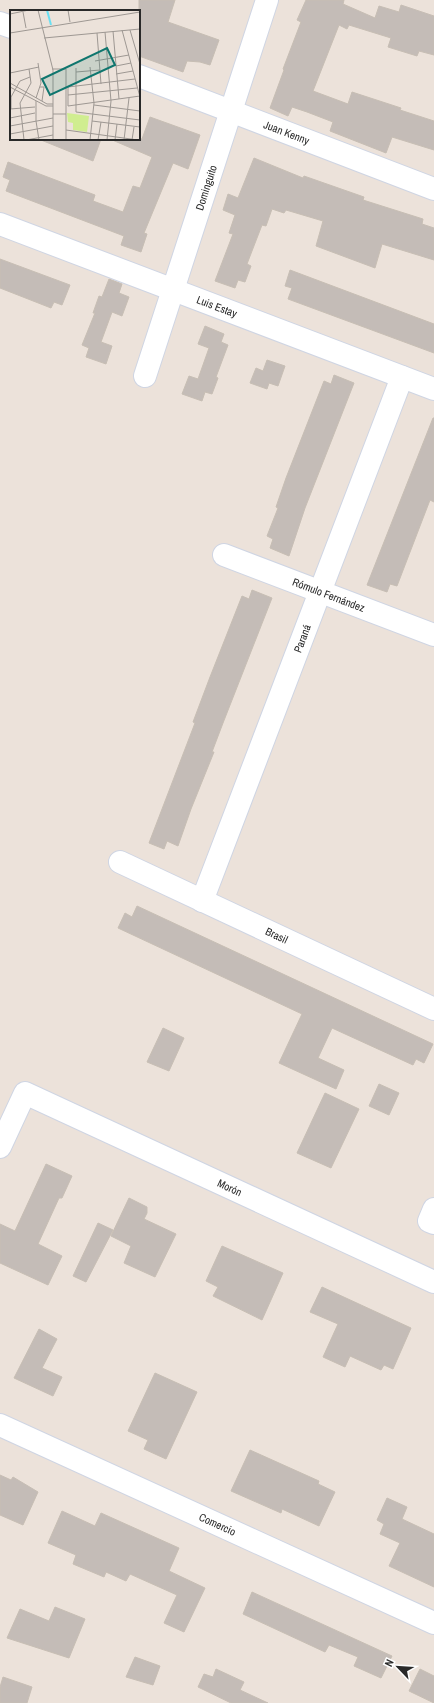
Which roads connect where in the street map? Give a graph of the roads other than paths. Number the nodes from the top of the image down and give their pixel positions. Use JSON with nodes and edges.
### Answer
{"nodes":[{"id":1,"x":266,"y":0,"type":"edge"},
{"id":2,"x":0,"y":23,"type":"edge"},
{"id":3,"x":10,"y":27,"type":"edge"},
{"id":4,"x":140,"y":76,"type":"edge"},
{"id":5,"x":231,"y":111,"type":"junction"},
{"id":6,"x":434,"y":189,"type":"edge"},
{"id":7,"x":0,"y":224,"type":"edge"},
{"id":8,"x":173,"y":290,"type":"junction"},
{"id":9,"x":145,"y":376,"type":"dead end"},
{"id":10,"x":402,"y":377,"type":"junction"},
{"id":11,"x":434,"y":389,"type":"edge"},
{"id":12,"x":224,"y":555,"type":"dead end"},
{"id":13,"x":320,"y":592,"type":"junction"},
{"id":14,"x":434,"y":635,"type":"edge"},
{"id":15,"x":120,"y":862,"type":"dead end"},
{"id":16,"x":202,"y":901,"type":"junction"},
{"id":17,"x":434,"y":1009,"type":"edge"},
{"id":18,"x":0,"y":1147,"type":"edge"},
{"id":19,"x":434,"y":1282,"type":"edge"},
{"id":20,"x":0,"y":1425,"type":"edge"},
{"id":21,"x":434,"y":1623,"type":"edge"}],
"edges":[{"from":1,"to":5,"type":"street","name":"Dominguito"},
{"from":2,"to":3,"type":"street"},
{"from":4,"to":5,"type":"street","name":"Juan Kenny"},
{"from":5,"to":6,"type":"street","name":"Juan Kenny"},
{"from":5,"to":8,"type":"street","name":"Dominguito"},
{"from":7,"to":8,"type":"street","name":"Luis Estay"},
{"from":8,"to":9,"type":"street","name":"Dominguito"},
{"from":8,"to":10,"type":"street","name":"Luis Estay"},
{"from":10,"to":11,"type":"street","name":"Luis Estay"},
{"from":10,"to":13,"type":"street","name":"Paraná"},
{"from":12,"to":13,"type":"street","name":"Rómulo Fernández"},
{"from":13,"to":14,"type":"street","name":"Rómulo Fernández"},
{"from":13,"to":16,"type":"street","name":"Paraná"},
{"from":15,"to":16,"type":"street","name":"Brasil"},
{"from":16,"to":17,"type":"street","name":"Brasil"},
{"from":18,"to":19,"type":"street","name":"Morón"},
{"from":20,"to":21,"type":"street","name":"Comercio"}]}
